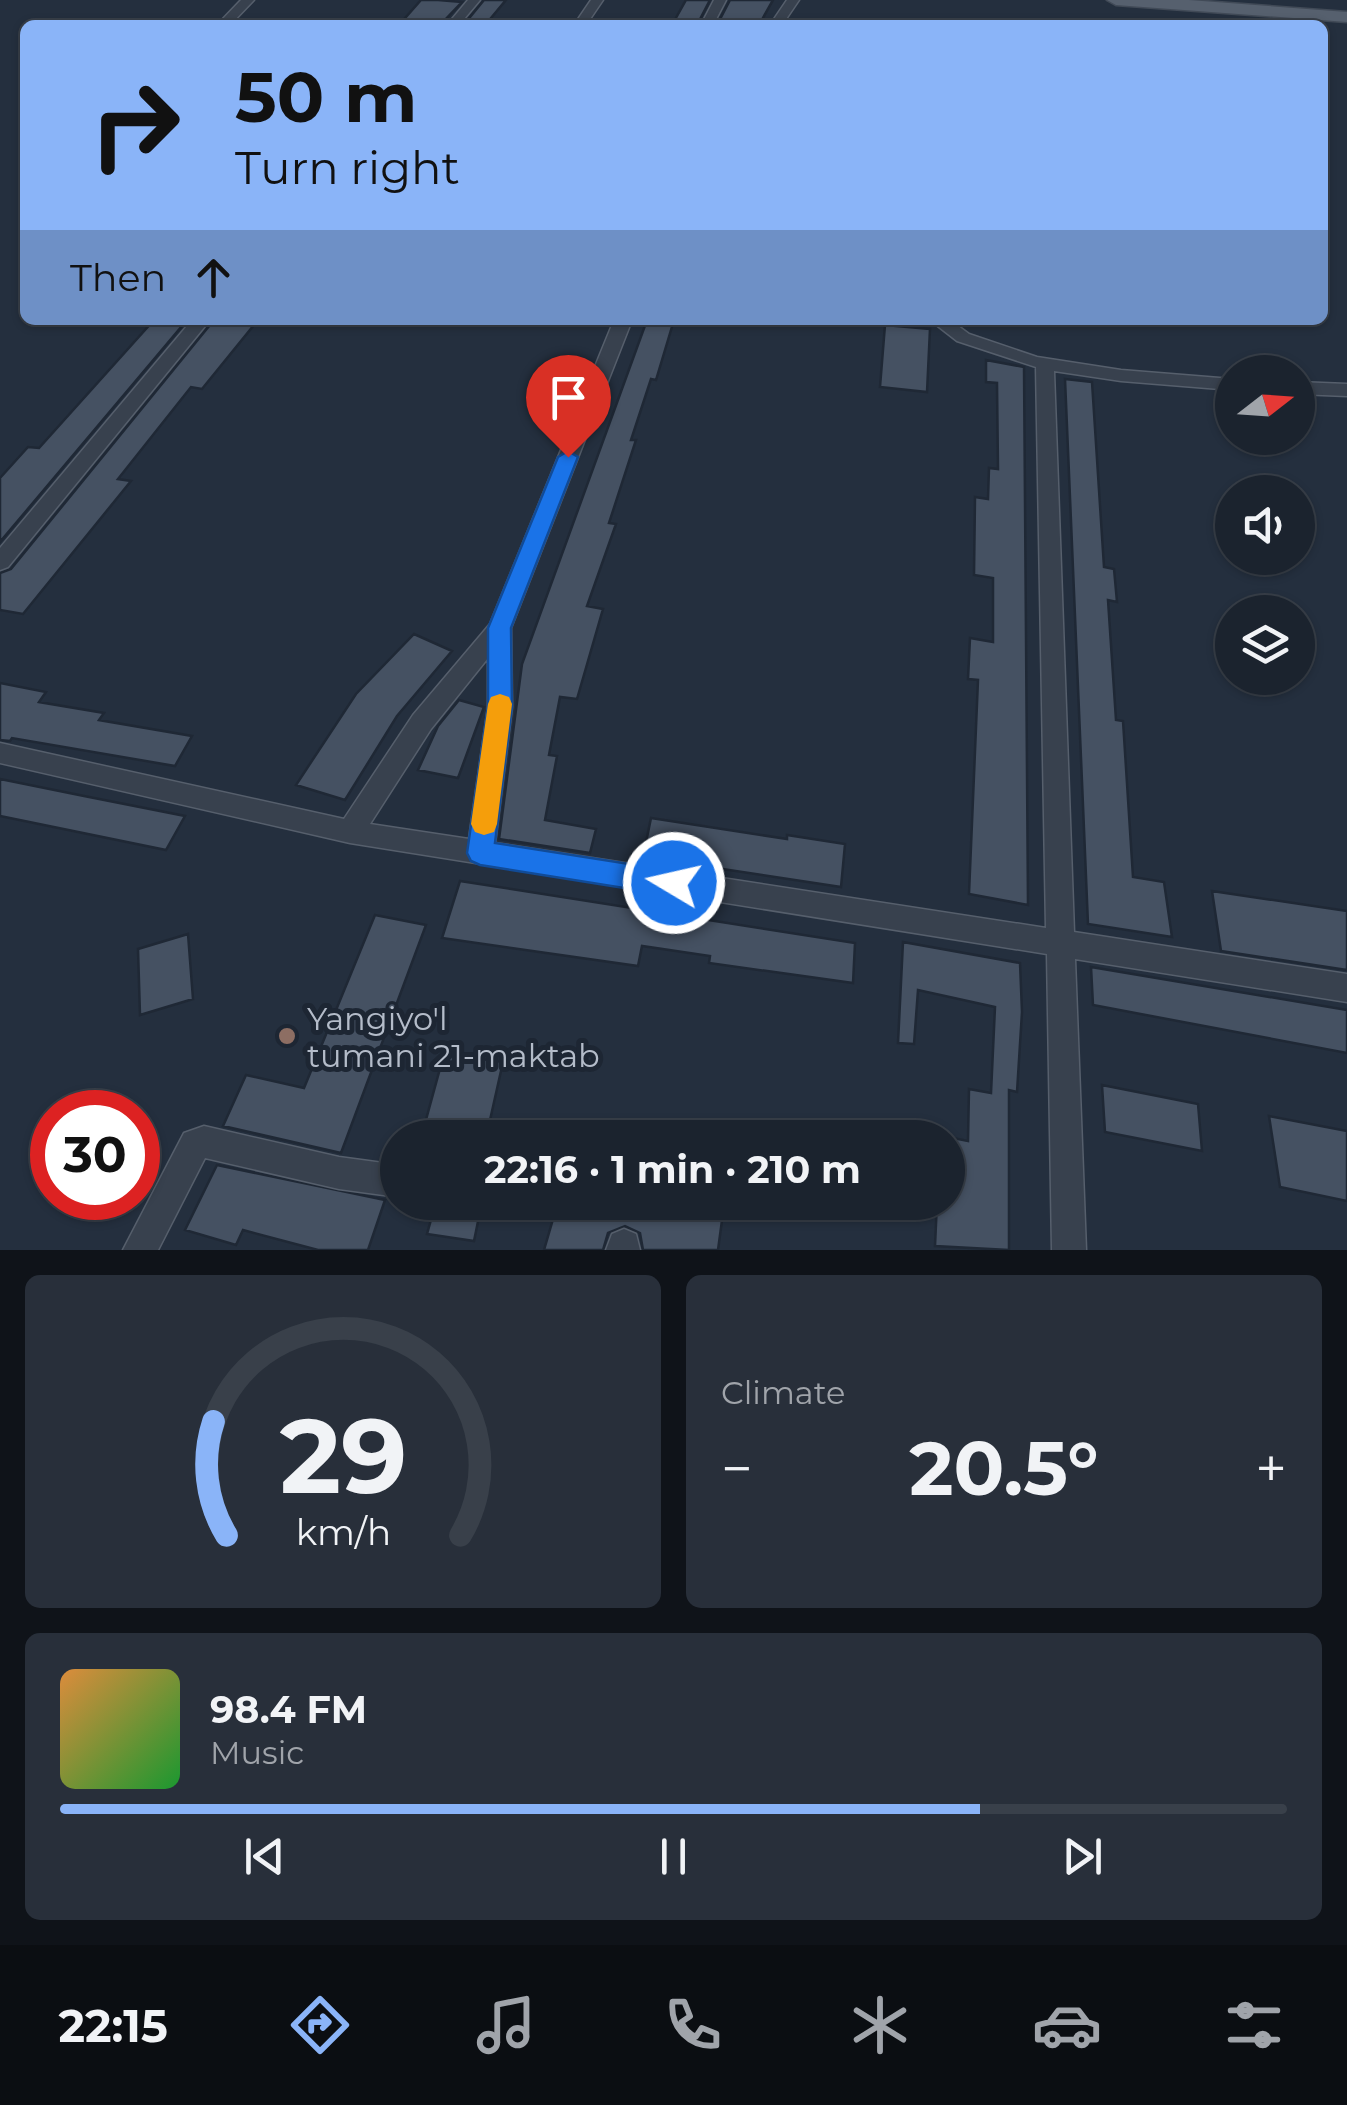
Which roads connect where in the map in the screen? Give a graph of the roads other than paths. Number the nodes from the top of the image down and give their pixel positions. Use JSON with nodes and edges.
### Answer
{"nodes":[{"id":1,"x":248,"y":0,"type":"edge"},
{"id":2,"x":474,"y":0,"type":"edge"},
{"id":3,"x":1116,"y":0,"type":"edge"},
{"id":4,"x":1206,"y":0,"type":"edge"},
{"id":5,"x":1347,"y":13,"type":"edge"},
{"id":6,"x":228,"y":20,"type":"edge"},
{"id":7,"x":456,"y":20,"type":"edge"},
{"id":8,"x":197,"y":325,"type":"edge"},
{"id":9,"x":621,"y":325,"type":"edge"},
{"id":10,"x":947,"y":325,"type":"edge"},
{"id":11,"x":1045,"y":362,"type":"junction"},
{"id":12,"x":1215,"y":383,"type":"edge"},
{"id":13,"x":1315,"y":389,"type":"edge"},
{"id":14,"x":1347,"y":390,"type":"edge"},
{"id":15,"x":0,"y":562,"type":"edge"},
{"id":16,"x":500,"y":628,"type":"junction"},
{"id":17,"x":0,"y":753,"type":"edge"},
{"id":18,"x":350,"y":832,"type":"junction"},
{"id":19,"x":480,"y":853,"type":"junction"},
{"id":20,"x":1062,"y":944,"type":"junction"},
{"id":21,"x":1347,"y":988,"type":"edge"},
{"id":22,"x":380,"y":1179,"type":"edge"},
{"id":23,"x":140,"y":1250,"type":"edge"},
{"id":24,"x":1069,"y":1250,"type":"edge"}],
"edges":[{"from":1,"to":6,"type":"street"},
{"from":2,"to":7,"type":"street"},
{"from":3,"to":5,"type":"main road"},
{"from":4,"to":5,"type":"main road"},
{"from":8,"to":15,"type":"street"},
{"from":9,"to":16,"type":"street"},
{"from":10,"to":11,"type":"street"},
{"from":11,"to":12,"type":"street"},
{"from":11,"to":20,"type":"street"},
{"from":13,"to":14,"type":"street"},
{"from":16,"to":18,"type":"street"},
{"from":16,"to":19,"type":"street"},
{"from":17,"to":18,"type":"street"},
{"from":18,"to":19,"type":"street"},
{"from":19,"to":20,"type":"street"},
{"from":20,"to":21,"type":"street"},
{"from":20,"to":24,"type":"street"},
{"from":22,"to":23,"type":"street"}]}
